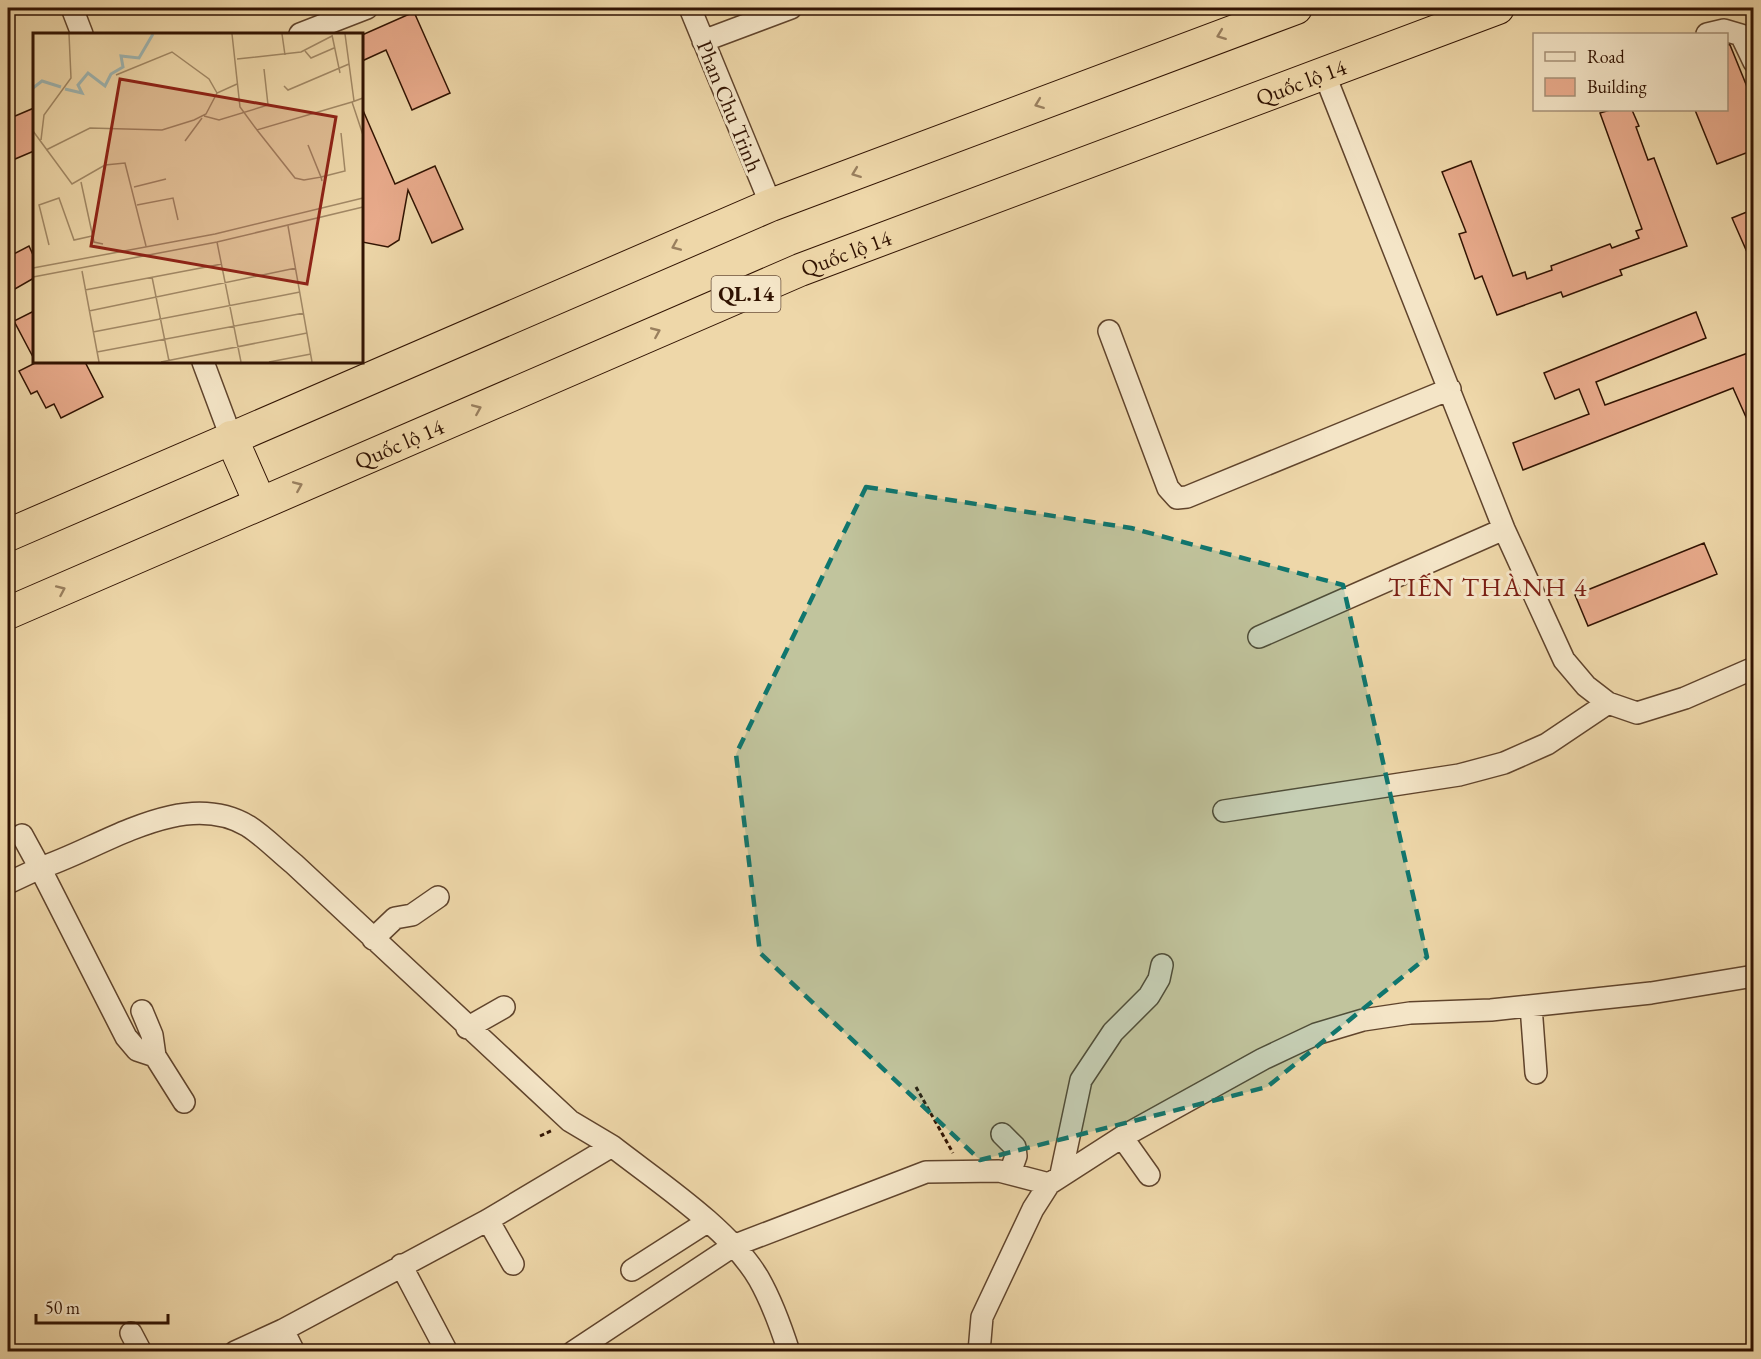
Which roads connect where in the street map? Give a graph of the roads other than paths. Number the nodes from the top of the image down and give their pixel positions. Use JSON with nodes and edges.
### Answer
{"nodes":[{"id":1,"x":72,"y":8,"type":"edge"},
{"id":2,"x":367,"y":8,"type":"edge"},
{"id":3,"x":690,"y":8,"type":"edge"},
{"id":4,"x":791,"y":8,"type":"edge"},
{"id":5,"x":1296,"y":8,"type":"edge"},
{"id":6,"x":1498,"y":8,"type":"edge"},
{"id":7,"x":82,"y":33,"type":"edge"},
{"id":8,"x":303,"y":33,"type":"edge"},
{"id":9,"x":1711,"y":33,"type":"edge"},
{"id":10,"x":703,"y":41,"type":"junction"},
{"id":11,"x":1754,"y":62,"type":"edge"},
{"id":12,"x":1324,"y":73,"type":"junction"},
{"id":13,"x":771,"y":205,"type":"junction"},
{"id":14,"x":1109,"y":331,"type":"dead end"},
{"id":15,"x":203,"y":363,"type":"edge"},
{"id":16,"x":1450,"y":390,"type":"junction"},
{"id":17,"x":231,"y":437,"type":"junction"},
{"id":18,"x":260,"y":503,"type":"junction"},
{"id":19,"x":1504,"y":529,"type":"junction"},
{"id":20,"x":8,"y":535,"type":"edge"},
{"id":21,"x":8,"y":613,"type":"edge"},
{"id":22,"x":1258,"y":637,"type":"dead end"},
{"id":23,"x":1754,"y":668,"type":"edge"},
{"id":24,"x":1608,"y":703,"type":"junction"},
{"id":25,"x":1224,"y":811,"type":"dead end"},
{"id":26,"x":22,"y":835,"type":"dead end"},
{"id":27,"x":40,"y":868,"type":"junction"},
{"id":28,"x":8,"y":883,"type":"edge"},
{"id":29,"x":438,"y":897,"type":"dead end"},
{"id":30,"x":373,"y":939,"type":"junction"},
{"id":31,"x":1162,"y":965,"type":"dead end"},
{"id":32,"x":1754,"y":976,"type":"edge"},
{"id":33,"x":1531,"y":1006,"type":"junction"},
{"id":34,"x":504,"y":1007,"type":"dead end"},
{"id":35,"x":142,"y":1011,"type":"dead end"},
{"id":36,"x":467,"y":1028,"type":"junction"},
{"id":37,"x":155,"y":1056,"type":"junction"},
{"id":38,"x":1536,"y":1073,"type":"dead end"},
{"id":39,"x":184,"y":1102,"type":"dead end"},
{"id":40,"x":1002,"y":1134,"type":"dead end"},
{"id":41,"x":1122,"y":1137,"type":"junction"},
{"id":42,"x":612,"y":1146,"type":"junction"},
{"id":43,"x":1010,"y":1173,"type":"junction"},
{"id":44,"x":1149,"y":1175,"type":"dead end"},
{"id":45,"x":1055,"y":1179,"type":"junction"},
{"id":46,"x":488,"y":1220,"type":"junction"},
{"id":47,"x":707,"y":1222,"type":"junction"},
{"id":48,"x":733,"y":1246,"type":"junction"},
{"id":49,"x":513,"y":1264,"type":"dead end"},
{"id":50,"x":401,"y":1265,"type":"junction"},
{"id":51,"x":632,"y":1270,"type":"dead end"},
{"id":52,"x":283,"y":1330,"type":"junction"},
{"id":53,"x":235,"y":1352,"type":"edge"},
{"id":54,"x":294,"y":1352,"type":"edge"},
{"id":55,"x":447,"y":1352,"type":"edge"},
{"id":56,"x":573,"y":1352,"type":"edge"},
{"id":57,"x":789,"y":1352,"type":"edge"},
{"id":58,"x":979,"y":1352,"type":"edge"}],
"edges":[{"from":1,"to":7,"type":"street"},
{"from":2,"to":8,"type":"street"},
{"from":3,"to":10,"type":"street","name":"Phan Chu Trinh"},
{"from":4,"to":10,"type":"street"},
{"from":5,"to":13,"type":"highway","one_way":true},
{"from":6,"to":12,"type":"highway","name":"Quốc lộ 14","number":"QL.14"},
{"from":9,"to":11,"type":"street"},
{"from":10,"to":13,"type":"street","name":"Phan Chu Trinh"},
{"from":12,"to":16,"type":"street"},
{"from":18,"to":12,"type":"highway","name":"Quốc lộ 14","number":"QL.14","one_way":true},
{"from":13,"to":17,"type":"highway","one_way":true},
{"from":14,"to":16,"type":"street"},
{"from":15,"to":17,"type":"street"},
{"from":16,"to":19,"type":"street"},
{"from":17,"to":18,"type":"highway"},
{"from":17,"to":20,"type":"highway"},
{"from":21,"to":18,"type":"highway","name":"Quốc lộ 14","number":"QL.14","one_way":true},
{"from":19,"to":22,"type":"street"},
{"from":19,"to":24,"type":"street"},
{"from":23,"to":24,"type":"street"},
{"from":24,"to":25,"type":"street"},
{"from":26,"to":27,"type":"street"},
{"from":27,"to":28,"type":"street"},
{"from":27,"to":30,"type":"street"},
{"from":27,"to":37,"type":"street"},
{"from":29,"to":30,"type":"street"},
{"from":30,"to":36,"type":"street"},
{"from":31,"to":45,"type":"street"},
{"from":32,"to":33,"type":"street"},
{"from":33,"to":38,"type":"street"},
{"from":33,"to":41,"type":"street"},
{"from":34,"to":36,"type":"street"},
{"from":35,"to":37,"type":"street"},
{"from":36,"to":42,"type":"street"},
{"from":37,"to":39,"type":"street"},
{"from":40,"to":43,"type":"street"},
{"from":41,"to":44,"type":"street"},
{"from":41,"to":45,"type":"street"},
{"from":42,"to":46,"type":"street"},
{"from":42,"to":47,"type":"street"},
{"from":43,"to":45,"type":"street"},
{"from":43,"to":48,"type":"street"},
{"from":45,"to":58,"type":"street"},
{"from":46,"to":49,"type":"street"},
{"from":46,"to":50,"type":"street"},
{"from":47,"to":48,"type":"street"},
{"from":47,"to":51,"type":"street"},
{"from":48,"to":56,"type":"street"},
{"from":48,"to":57,"type":"street"},
{"from":50,"to":52,"type":"street"},
{"from":50,"to":55,"type":"street"},
{"from":52,"to":53,"type":"street"},
{"from":52,"to":54,"type":"street"}]}
